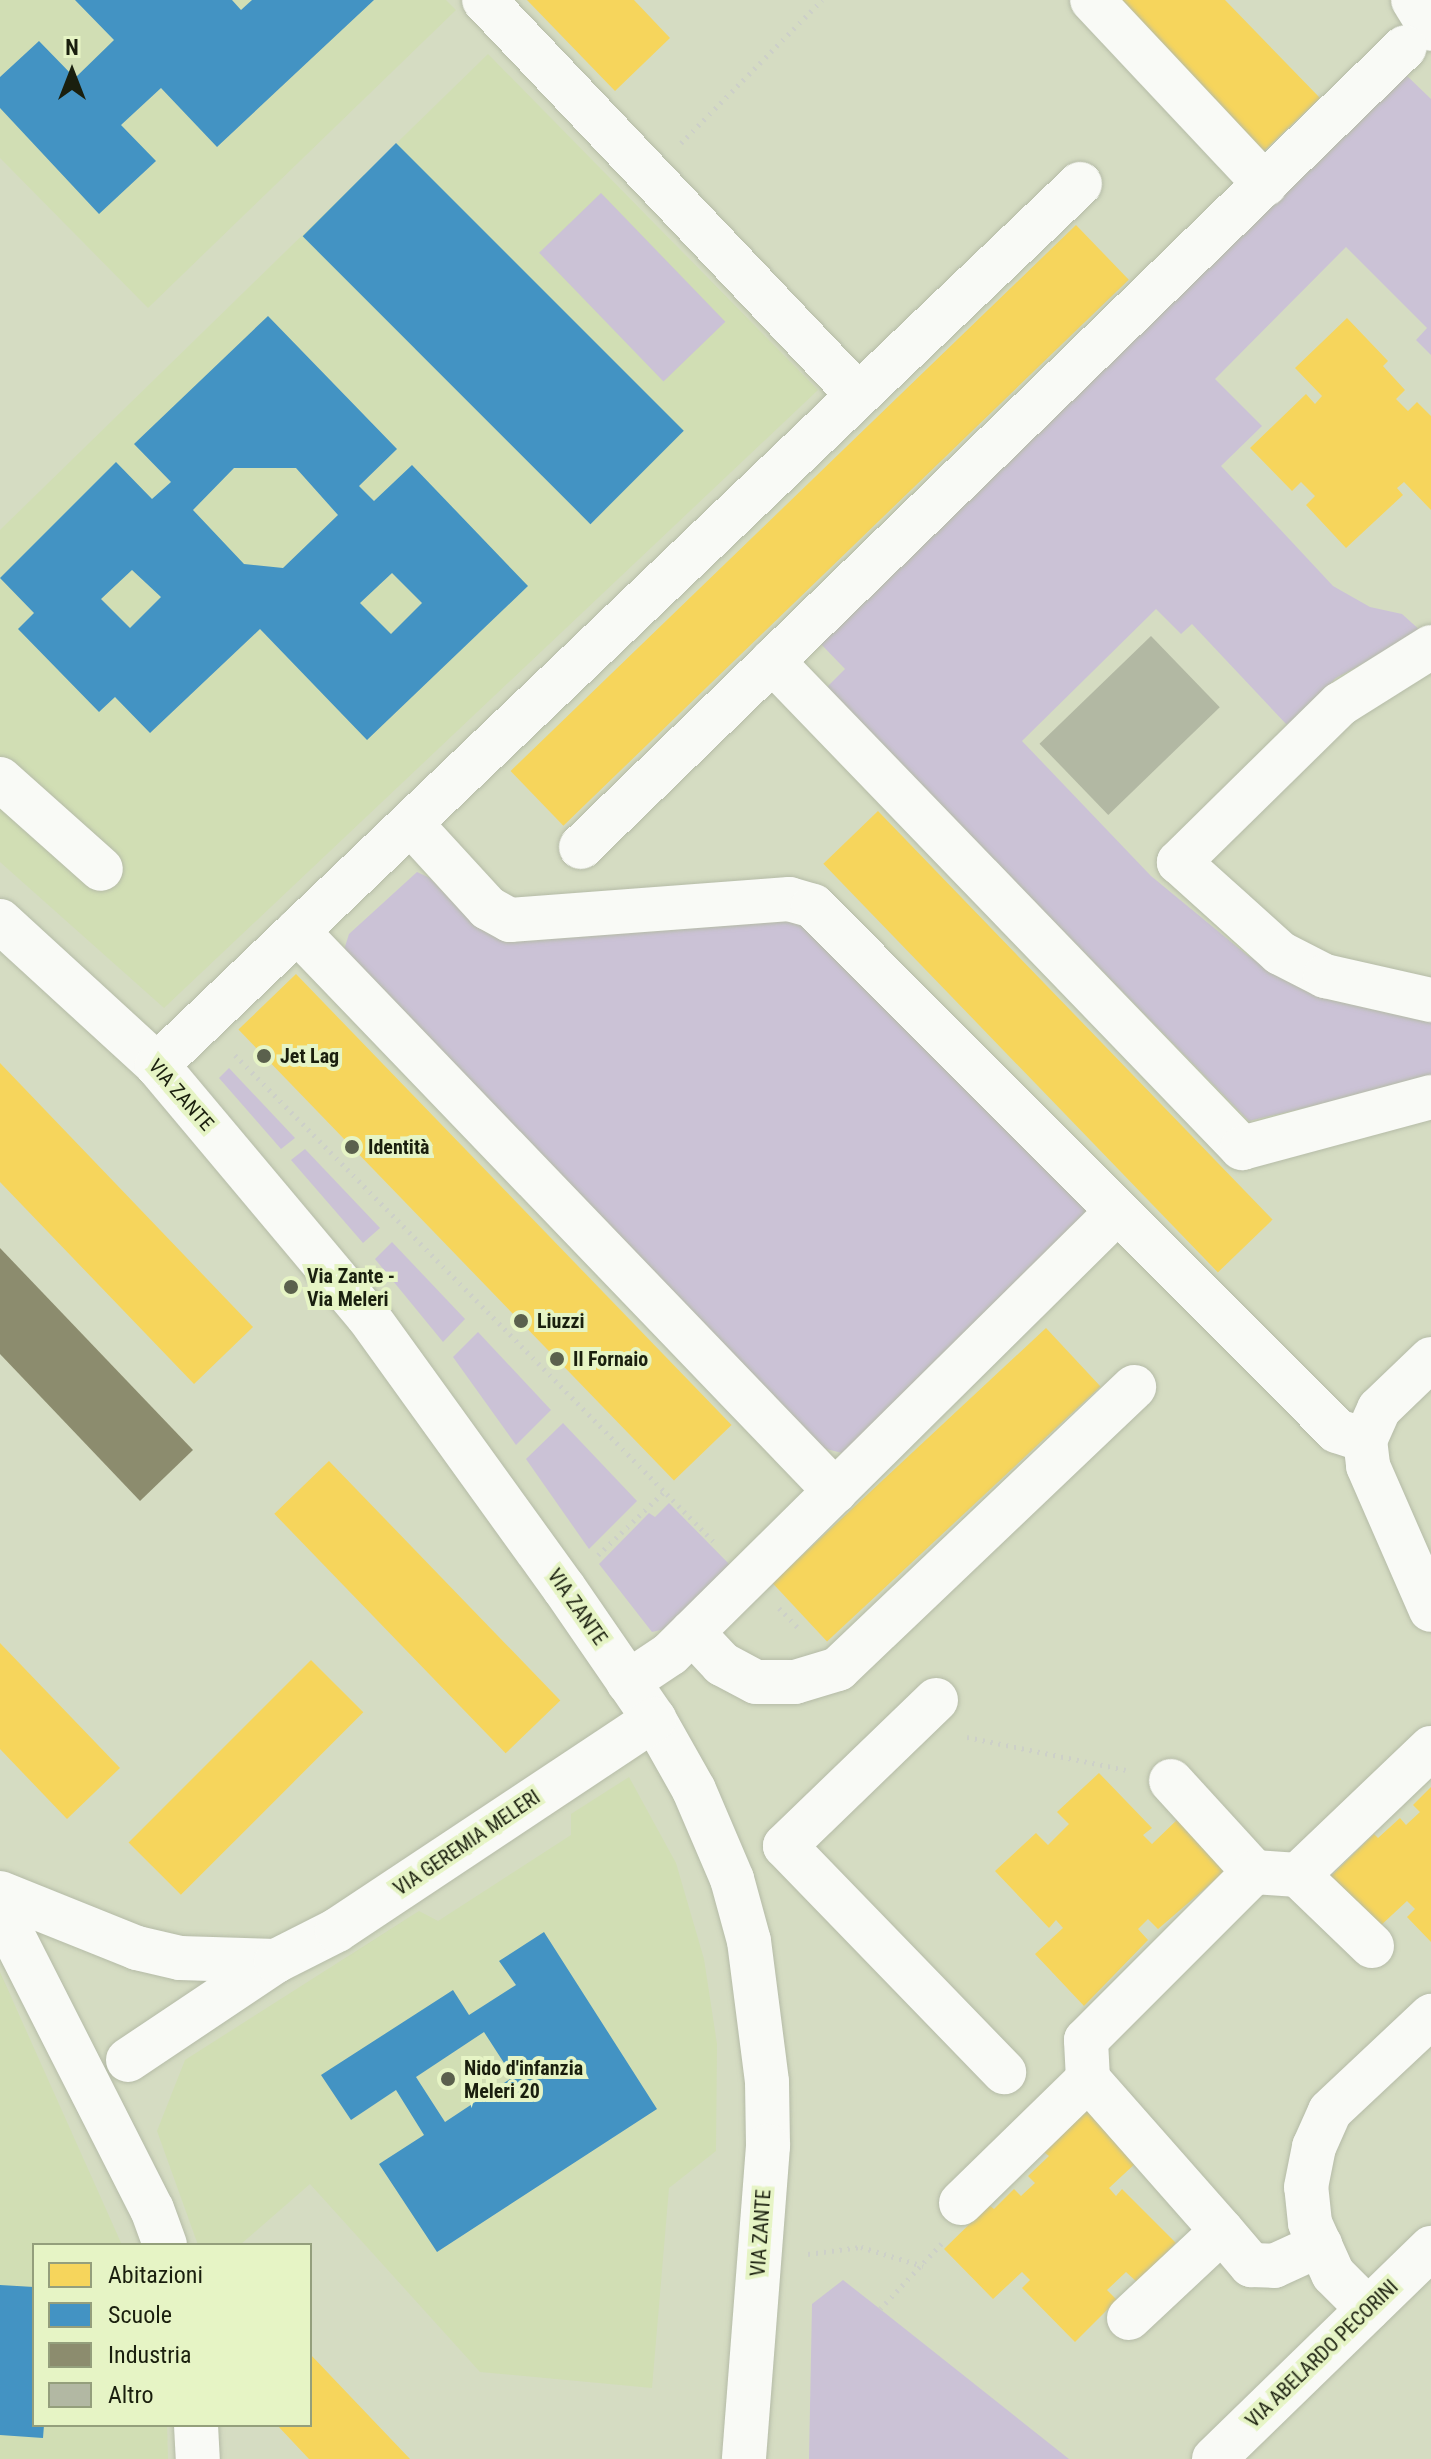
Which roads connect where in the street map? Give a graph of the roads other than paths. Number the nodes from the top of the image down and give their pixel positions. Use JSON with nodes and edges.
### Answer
{"nodes":[{"id":1,"x":484,"y":0,"type":"edge"},
{"id":2,"x":1092,"y":0,"type":"edge"},
{"id":3,"x":1413,"y":0,"type":"edge"},
{"id":4,"x":1418,"y":38,"type":"edge"},
{"id":5,"x":1080,"y":184,"type":"dead end"},
{"id":6,"x":1265,"y":184,"type":"junction"},
{"id":7,"x":858,"y":395,"type":"junction"},
{"id":8,"x":1431,"y":647,"type":"edge"},
{"id":9,"x":772,"y":661,"type":"junction"},
{"id":10,"x":0,"y":779,"type":"edge"},
{"id":11,"x":411,"y":824,"type":"junction"},
{"id":12,"x":581,"y":847,"type":"dead end"},
{"id":13,"x":101,"y":869,"type":"dead end"},
{"id":14,"x":0,"y":921,"type":"edge"},
{"id":15,"x":297,"y":931,"type":"junction"},
{"id":16,"x":1431,"y":1000,"type":"edge"},
{"id":17,"x":157,"y":1065,"type":"junction"},
{"id":18,"x":1431,"y":1097,"type":"edge"},
{"id":19,"x":1117,"y":1212,"type":"junction"},
{"id":20,"x":1431,"y":1359,"type":"edge"},
{"id":21,"x":1134,"y":1387,"type":"dead end"},
{"id":22,"x":1365,"y":1440,"type":"junction"},
{"id":23,"x":835,"y":1491,"type":"junction"},
{"id":24,"x":1431,"y":1610,"type":"edge"},
{"id":25,"x":692,"y":1632,"type":"junction"},
{"id":26,"x":628,"y":1682,"type":"junction"},
{"id":27,"x":936,"y":1700,"type":"dead end"},
{"id":28,"x":654,"y":1719,"type":"junction"},
{"id":29,"x":1431,"y":1748,"type":"edge"},
{"id":30,"x":1171,"y":1781,"type":"road end"},
{"id":31,"x":1254,"y":1872,"type":"junction"},
{"id":32,"x":1298,"y":1875,"type":"junction"},
{"id":33,"x":0,"y":1893,"type":"edge"},
{"id":34,"x":0,"y":1910,"type":"edge"},
{"id":35,"x":1372,"y":1946,"type":"dead end"},
{"id":36,"x":276,"y":1961,"type":"junction"},
{"id":37,"x":1431,"y":2016,"type":"edge"},
{"id":38,"x":128,"y":2060,"type":"dead end"},
{"id":39,"x":1004,"y":2072,"type":"dead end"},
{"id":40,"x":1088,"y":2079,"type":"junction"},
{"id":41,"x":961,"y":2203,"type":"road end"},
{"id":42,"x":1222,"y":2231,"type":"junction"},
{"id":43,"x":164,"y":2243,"type":"edge"},
{"id":44,"x":1320,"y":2245,"type":"junction"},
{"id":45,"x":1431,"y":2248,"type":"edge"},
{"id":46,"x":1368,"y":2309,"type":"junction"},
{"id":47,"x":1129,"y":2318,"type":"dead end"},
{"id":48,"x":196,"y":2427,"type":"edge"},
{"id":49,"x":198,"y":2459,"type":"edge"},
{"id":50,"x":744,"y":2459,"type":"edge"},
{"id":51,"x":1214,"y":2459,"type":"edge"}],
"edges":[{"from":1,"to":7,"type":"street"},
{"from":2,"to":6,"type":"street"},
{"from":3,"to":4,"type":"street"},
{"from":4,"to":6,"type":"street"},
{"from":5,"to":7,"type":"street"},
{"from":6,"to":9,"type":"street"},
{"from":7,"to":11,"type":"street"},
{"from":8,"to":16,"type":"street"},
{"from":9,"to":12,"type":"street"},
{"from":9,"to":18,"type":"street"},
{"from":10,"to":13,"type":"street"},
{"from":11,"to":15,"type":"street"},
{"from":11,"to":19,"type":"street"},
{"from":14,"to":17,"type":"street","name":"VIA ZANTE"},
{"from":15,"to":17,"type":"street"},
{"from":15,"to":23,"type":"street"},
{"from":17,"to":26,"type":"street","name":"VIA ZANTE"},
{"from":19,"to":22,"type":"street"},
{"from":19,"to":23,"type":"street"},
{"from":20,"to":22,"type":"street"},
{"from":21,"to":25,"type":"street"},
{"from":22,"to":24,"type":"street"},
{"from":23,"to":25,"type":"street"},
{"from":25,"to":26,"type":"street"},
{"from":26,"to":28,"type":"street","name":"VIA ZANTE"},
{"from":27,"to":39,"type":"street"},
{"from":28,"to":36,"type":"street","name":"VIA GEREMIA MELERI"},
{"from":28,"to":50,"type":"street","name":"VIA ZANTE"},
{"from":29,"to":32,"type":"street"},
{"from":30,"to":31,"type":"street"},
{"from":31,"to":32,"type":"street"},
{"from":31,"to":40,"type":"street"},
{"from":32,"to":35,"type":"street"},
{"from":33,"to":36,"type":"street","name":"VIA GEREMIA MELERI"},
{"from":34,"to":43,"type":"street"},
{"from":36,"to":38,"type":"street","name":"VIA GEREMIA MELERI"},
{"from":37,"to":44,"type":"street"},
{"from":40,"to":41,"type":"street"},
{"from":40,"to":42,"type":"street"},
{"from":42,"to":44,"type":"street"},
{"from":42,"to":47,"type":"street"},
{"from":44,"to":46,"type":"street"},
{"from":45,"to":46,"type":"street","name":"VIA ABELARDO PECORINI"},
{"from":46,"to":51,"type":"street","name":"VIA ABELARDO PECORINI"},
{"from":48,"to":49,"type":"street"}]}
